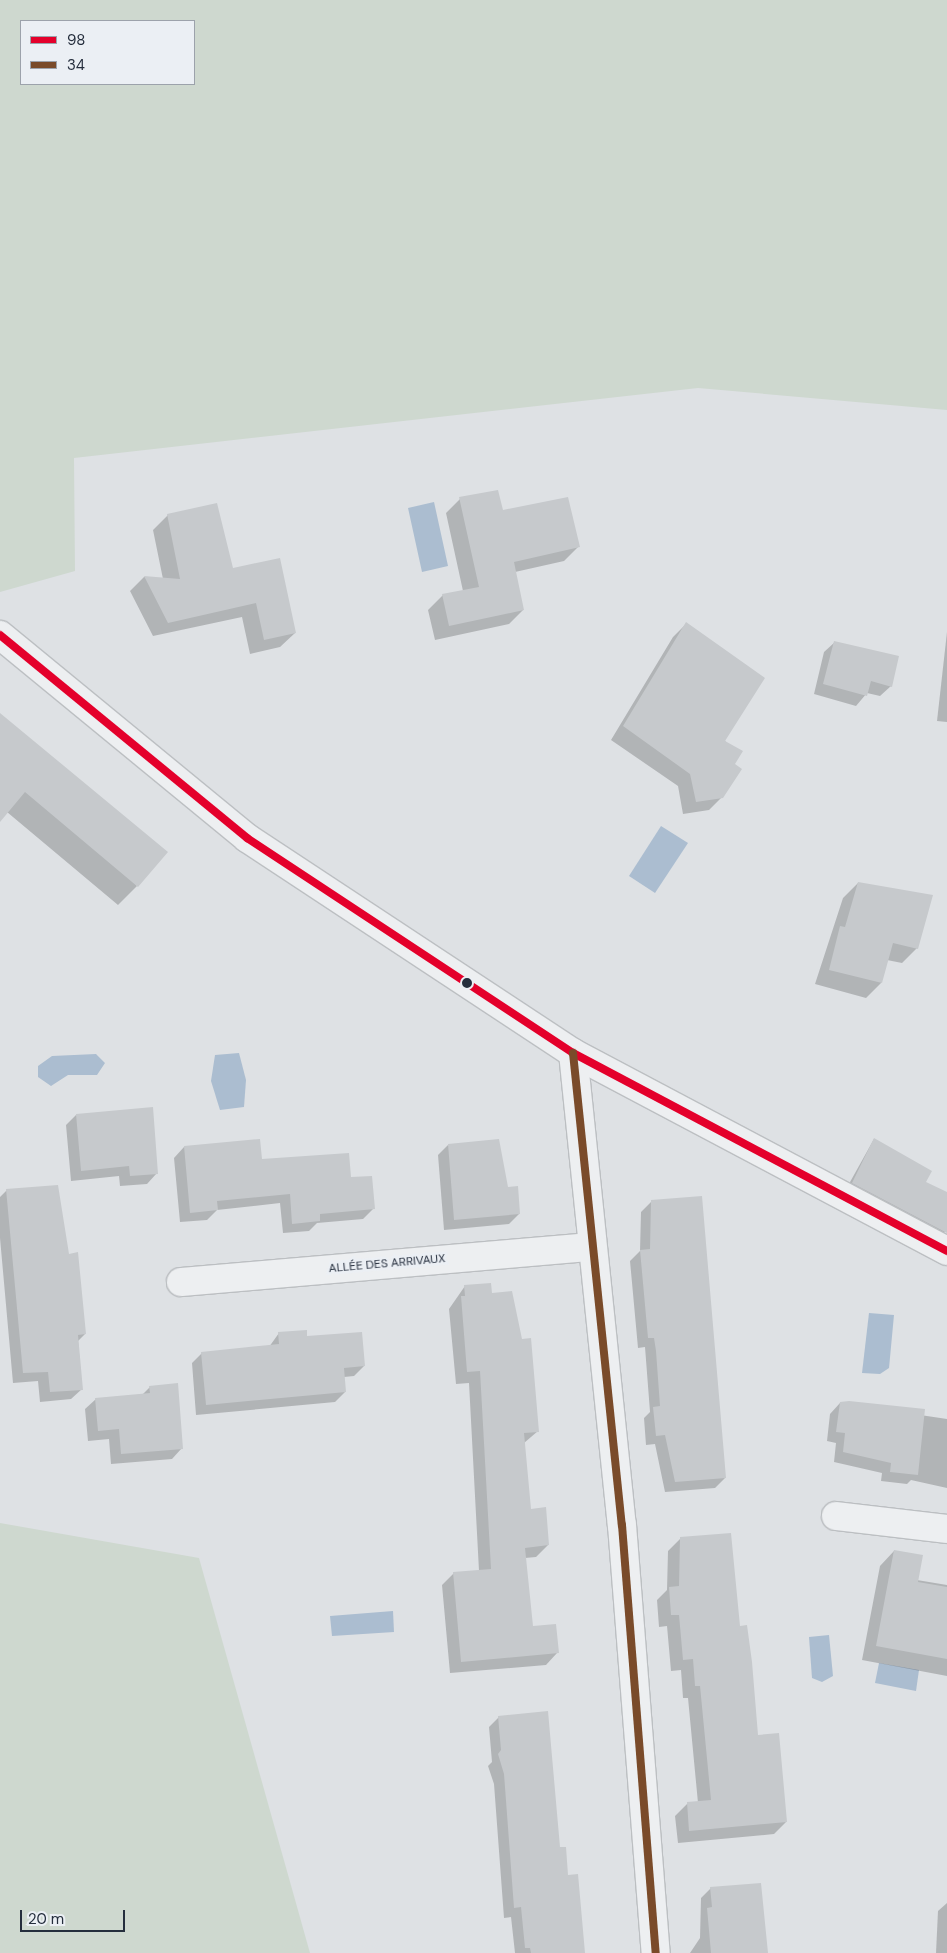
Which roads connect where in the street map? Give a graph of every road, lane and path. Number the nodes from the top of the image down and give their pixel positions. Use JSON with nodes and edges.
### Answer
{"nodes":[{"id":1,"x":0,"y":636,"type":"edge"},
{"id":2,"x":573,"y":1053,"type":"junction"},
{"id":3,"x":592,"y":1247,"type":"junction"},
{"id":4,"x":947,"y":1251,"type":"edge"},
{"id":5,"x":181,"y":1282,"type":"dead end"},
{"id":6,"x":836,"y":1516,"type":"dead end"},
{"id":7,"x":947,"y":1529,"type":"edge"},
{"id":8,"x":656,"y":1953,"type":"edge"}],
"edges":[{"from":1,"to":2,"type":"street"},
{"from":2,"to":3,"type":"street"},
{"from":2,"to":4,"type":"street"},
{"from":3,"to":5,"type":"street","name":"ALLÉE DES ARRIVAUX"},
{"from":3,"to":8,"type":"street"},
{"from":6,"to":7,"type":"street"}]}
